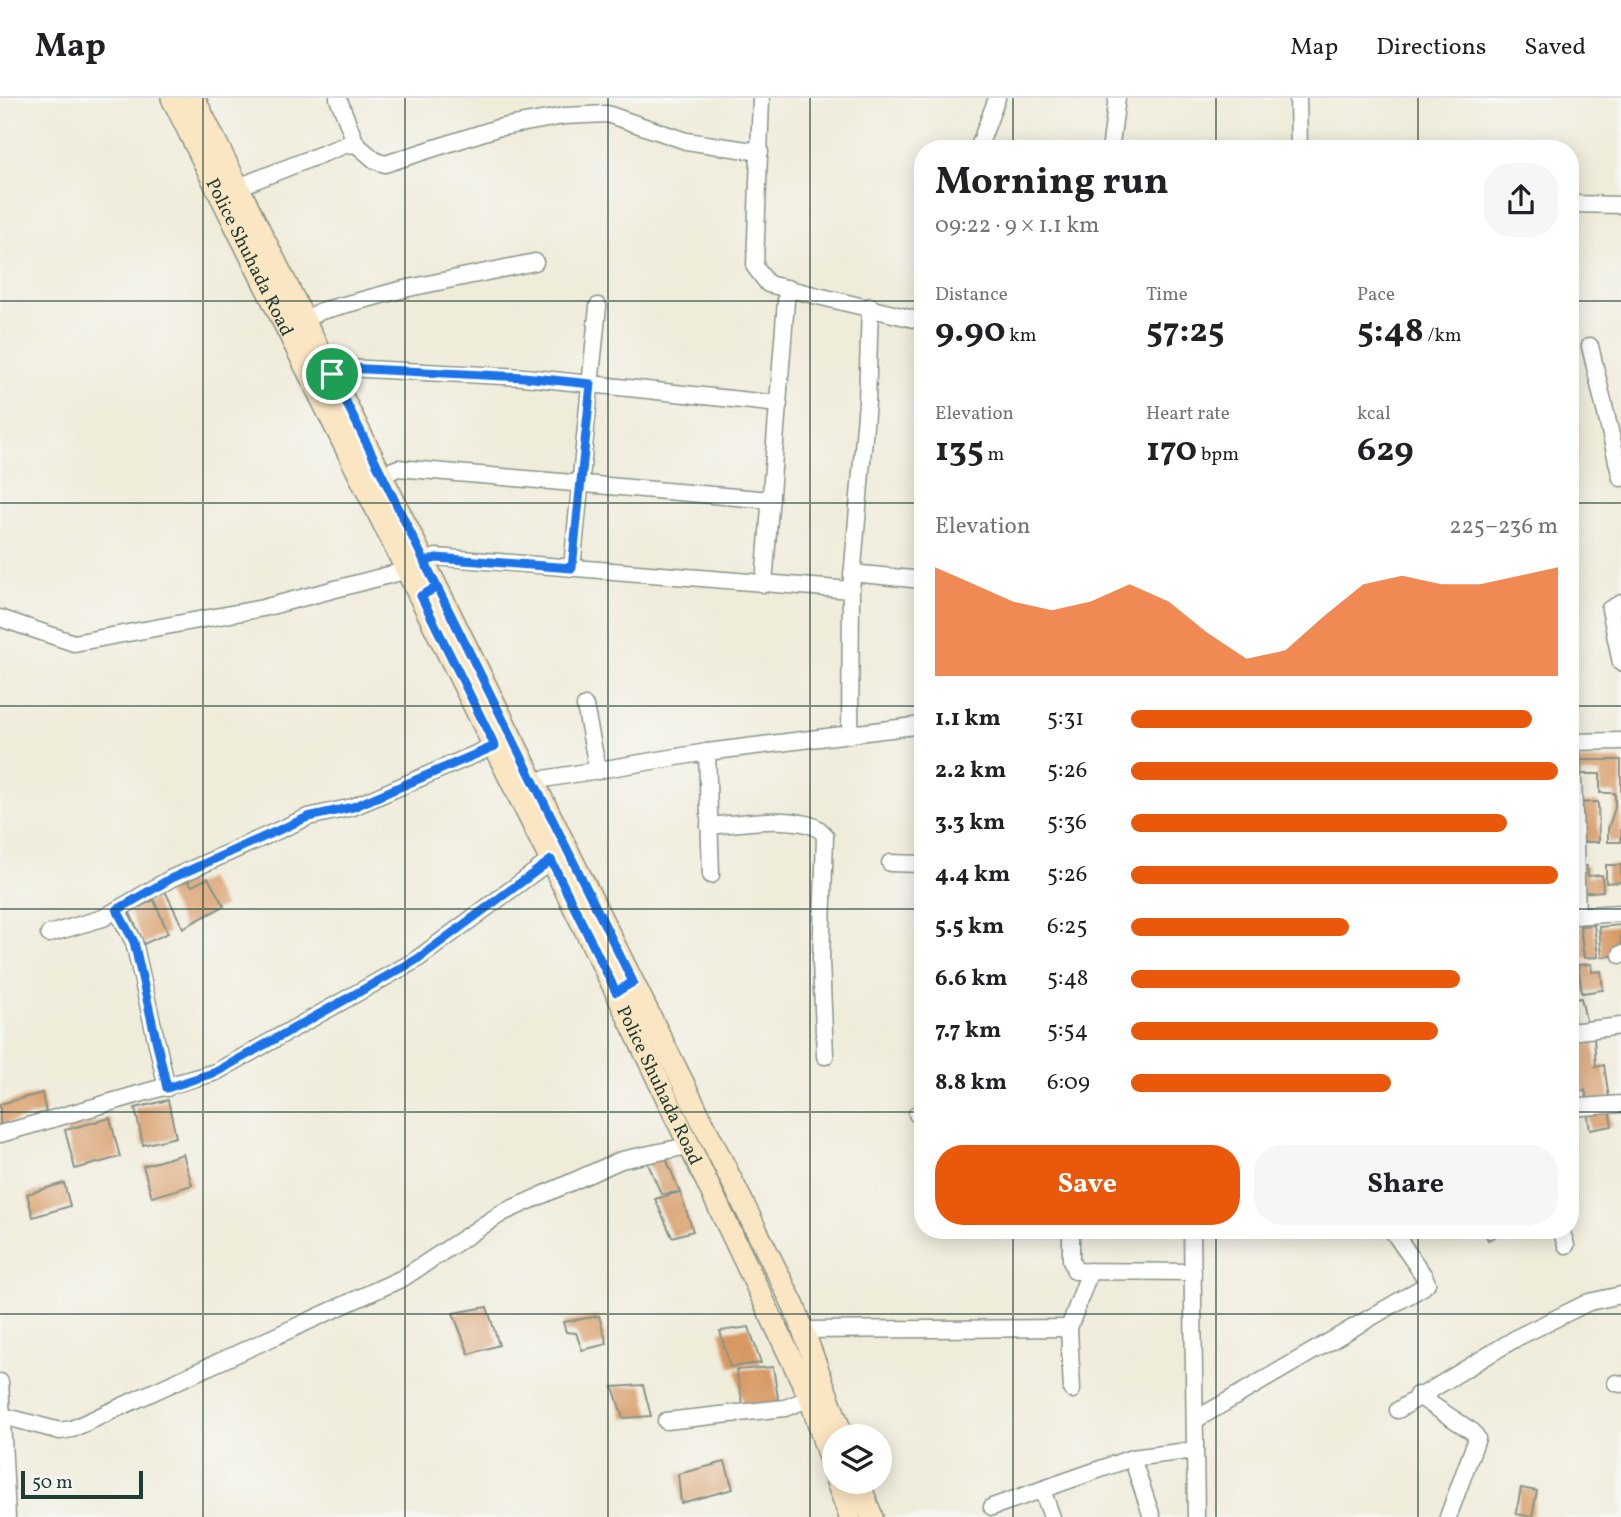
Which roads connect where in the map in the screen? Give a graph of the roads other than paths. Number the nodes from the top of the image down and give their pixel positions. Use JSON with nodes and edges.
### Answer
{"nodes":[{"id":1,"x":172,"y":98,"type":"edge"},
{"id":2,"x":194,"y":98,"type":"edge"},
{"id":3,"x":338,"y":98,"type":"edge"},
{"id":4,"x":761,"y":98,"type":"edge"},
{"id":5,"x":997,"y":98,"type":"edge"},
{"id":6,"x":1117,"y":98,"type":"edge"},
{"id":7,"x":1298,"y":98,"type":"edge"},
{"id":8,"x":981,"y":140,"type":"edge"},
{"id":9,"x":1111,"y":140,"type":"edge"},
{"id":10,"x":1298,"y":140,"type":"edge"},
{"id":11,"x":356,"y":144,"type":"junction"},
{"id":12,"x":760,"y":152,"type":"junction"},
{"id":13,"x":237,"y":187,"type":"junction"},
{"id":14,"x":1579,"y":204,"type":"edge"},
{"id":15,"x":1621,"y":205,"type":"edge"},
{"id":16,"x":535,"y":262,"type":"dead end"},
{"id":17,"x":787,"y":288,"type":"junction"},
{"id":18,"x":598,"y":306,"type":"dead end"},
{"id":19,"x":870,"y":306,"type":"junction"},
{"id":20,"x":914,"y":319,"type":"edge"},
{"id":21,"x":305,"y":320,"type":"junction"},
{"id":22,"x":1590,"y":346,"type":"dead end"},
{"id":23,"x":332,"y":374,"type":"junction"},
{"id":24,"x":591,"y":384,"type":"junction"},
{"id":25,"x":779,"y":404,"type":"junction"},
{"id":26,"x":382,"y":475,"type":"junction"},
{"id":27,"x":1621,"y":478,"type":"edge"},
{"id":28,"x":580,"y":482,"type":"junction"},
{"id":29,"x":771,"y":500,"type":"junction"},
{"id":30,"x":416,"y":566,"type":"junction"},
{"id":31,"x":572,"y":568,"type":"junction"},
{"id":32,"x":852,"y":573,"type":"junction"},
{"id":33,"x":914,"y":579,"type":"edge"},
{"id":34,"x":764,"y":584,"type":"junction"},
{"id":35,"x":851,"y":590,"type":"junction"},
{"id":36,"x":429,"y":592,"type":"junction"},
{"id":37,"x":1621,"y":603,"type":"edge"},
{"id":38,"x":0,"y":618,"type":"edge"},
{"id":39,"x":1621,"y":663,"type":"edge"},
{"id":40,"x":585,"y":706,"type":"dead end"},
{"id":41,"x":914,"y":726,"type":"edge"},
{"id":42,"x":850,"y":735,"type":"junction"},
{"id":43,"x":1621,"y":741,"type":"edge"},
{"id":44,"x":1579,"y":742,"type":"edge"},
{"id":45,"x":495,"y":746,"type":"junction"},
{"id":46,"x":707,"y":752,"type":"junction"},
{"id":47,"x":598,"y":771,"type":"junction"},
{"id":48,"x":532,"y":781,"type":"junction"},
{"id":49,"x":709,"y":826,"type":"junction"},
{"id":50,"x":551,"y":860,"type":"junction"},
{"id":51,"x":890,"y":863,"type":"dead end"},
{"id":52,"x":914,"y":864,"type":"edge"},
{"id":53,"x":710,"y":875,"type":"dead end"},
{"id":54,"x":117,"y":910,"type":"junction"},
{"id":55,"x":1621,"y":913,"type":"edge"},
{"id":56,"x":1579,"y":916,"type":"edge"},
{"id":57,"x":49,"y":934,"type":"dead end"},
{"id":58,"x":624,"y":987,"type":"junction"},
{"id":59,"x":1621,"y":1026,"type":"edge"},
{"id":60,"x":1579,"y":1031,"type":"edge"},
{"id":61,"x":825,"y":1056,"type":"dead end"},
{"id":62,"x":167,"y":1088,"type":"junction"},
{"id":63,"x":1621,"y":1104,"type":"edge"},
{"id":64,"x":1579,"y":1107,"type":"edge"},
{"id":65,"x":0,"y":1134,"type":"edge"},
{"id":66,"x":688,"y":1146,"type":"junction"},
{"id":67,"x":1070,"y":1239,"type":"edge"},
{"id":68,"x":1192,"y":1239,"type":"edge"},
{"id":69,"x":1398,"y":1239,"type":"edge"},
{"id":70,"x":1090,"y":1271,"type":"junction"},
{"id":71,"x":1193,"y":1272,"type":"junction"},
{"id":72,"x":1621,"y":1295,"type":"edge"},
{"id":73,"x":1069,"y":1328,"type":"junction"},
{"id":74,"x":803,"y":1330,"type":"junction"},
{"id":75,"x":1072,"y":1390,"type":"dead end"},
{"id":76,"x":1,"y":1391,"type":"edge"},
{"id":77,"x":818,"y":1394,"type":"junction"},
{"id":78,"x":1417,"y":1395,"type":"junction"},
{"id":79,"x":1398,"y":1410,"type":"dead end"},
{"id":80,"x":3,"y":1416,"type":"junction"},
{"id":81,"x":1195,"y":1420,"type":"junction"},
{"id":82,"x":666,"y":1421,"type":"dead end"},
{"id":83,"x":824,"y":1424,"type":"edge"},
{"id":84,"x":835,"y":1424,"type":"edge"},
{"id":85,"x":1195,"y":1450,"type":"junction"},
{"id":86,"x":1132,"y":1458,"type":"junction"},
{"id":87,"x":1042,"y":1490,"type":"junction"},
{"id":88,"x":841,"y":1494,"type":"edge"},
{"id":89,"x":863,"y":1494,"type":"edge"},
{"id":90,"x":992,"y":1507,"type":"dead end"},
{"id":91,"x":7,"y":1517,"type":"edge"},
{"id":92,"x":850,"y":1517,"type":"edge"},
{"id":93,"x":872,"y":1517,"type":"edge"},
{"id":94,"x":1052,"y":1517,"type":"edge"},
{"id":95,"x":1152,"y":1517,"type":"edge"},
{"id":96,"x":1196,"y":1517,"type":"edge"},
{"id":97,"x":1448,"y":1517,"type":"edge"}],
"edges":[{"from":1,"to":30,"type":"main road","name":"Police Shuhada Road"},
{"from":2,"to":13,"type":"main road","name":"Police Shuhada Road"},
{"from":3,"to":11,"type":"street"},
{"from":4,"to":12,"type":"street"},
{"from":5,"to":8,"type":"street"},
{"from":6,"to":9,"type":"street"},
{"from":7,"to":10,"type":"street"},
{"from":11,"to":12,"type":"street"},
{"from":11,"to":13,"type":"street"},
{"from":12,"to":17,"type":"street"},
{"from":13,"to":21,"type":"main road","name":"Police Shuhada Road"},
{"from":14,"to":15,"type":"street"},
{"from":16,"to":21,"type":"street"},
{"from":17,"to":19,"type":"street"},
{"from":17,"to":25,"type":"street"},
{"from":18,"to":24,"type":"street"},
{"from":19,"to":20,"type":"street"},
{"from":19,"to":32,"type":"street"},
{"from":21,"to":23,"type":"main road","name":"Police Shuhada Road"},
{"from":22,"to":27,"type":"street"},
{"from":23,"to":24,"type":"street"},
{"from":23,"to":26,"type":"main road","name":"Police Shuhada Road"},
{"from":24,"to":25,"type":"street"},
{"from":24,"to":28,"type":"street"},
{"from":25,"to":29,"type":"street"},
{"from":26,"to":28,"type":"street"},
{"from":26,"to":30,"type":"main road","name":"Police Shuhada Road"},
{"from":28,"to":29,"type":"street"},
{"from":28,"to":31,"type":"street"},
{"from":29,"to":34,"type":"street"},
{"from":30,"to":31,"type":"street"},
{"from":30,"to":36,"type":"main road","name":"Police Shuhada Road"},
{"from":30,"to":38,"type":"street"},
{"from":31,"to":34,"type":"street"},
{"from":32,"to":33,"type":"street"},
{"from":32,"to":35,"type":"street"},
{"from":34,"to":35,"type":"street"},
{"from":35,"to":42,"type":"street"},
{"from":36,"to":45,"type":"main road","name":"Police Shuhada Road"},
{"from":36,"to":48,"type":"main road","name":"Police Shuhada Road"},
{"from":37,"to":39,"type":"street"},
{"from":40,"to":47,"type":"street"},
{"from":41,"to":42,"type":"street"},
{"from":42,"to":46,"type":"street"},
{"from":43,"to":44,"type":"street"},
{"from":45,"to":50,"type":"main road","name":"Police Shuhada Road"},
{"from":45,"to":54,"type":"street"},
{"from":46,"to":47,"type":"street"},
{"from":46,"to":49,"type":"street"},
{"from":47,"to":48,"type":"street"},
{"from":48,"to":58,"type":"main road","name":"Police Shuhada Road"},
{"from":49,"to":53,"type":"street"},
{"from":49,"to":61,"type":"street"},
{"from":50,"to":58,"type":"main road","name":"Police Shuhada Road"},
{"from":50,"to":62,"type":"street"},
{"from":51,"to":52,"type":"street"},
{"from":54,"to":57,"type":"street"},
{"from":54,"to":62,"type":"street"},
{"from":55,"to":56,"type":"street"},
{"from":58,"to":66,"type":"main road","name":"Police Shuhada Road"},
{"from":58,"to":74,"type":"main road","name":"Police Shuhada Road"},
{"from":59,"to":60,"type":"street"},
{"from":62,"to":65,"type":"street"},
{"from":63,"to":64,"type":"street"},
{"from":66,"to":77,"type":"main road","name":"Police Shuhada Road"},
{"from":66,"to":80,"type":"street"},
{"from":67,"to":70,"type":"street"},
{"from":68,"to":71,"type":"street"},
{"from":69,"to":81,"type":"street"},
{"from":70,"to":71,"type":"street"},
{"from":70,"to":73,"type":"street"},
{"from":71,"to":81,"type":"street"},
{"from":72,"to":78,"type":"street"},
{"from":73,"to":74,"type":"street"},
{"from":73,"to":75,"type":"street"},
{"from":74,"to":77,"type":"main road","name":"Police Shuhada Road"},
{"from":76,"to":80,"type":"street"},
{"from":77,"to":82,"type":"street"},
{"from":77,"to":83,"type":"main road","name":"Police Shuhada Road"},
{"from":77,"to":84,"type":"main road","name":"Police Shuhada Road"},
{"from":78,"to":79,"type":"street"},
{"from":78,"to":97,"type":"street"},
{"from":80,"to":91,"type":"street"},
{"from":81,"to":85,"type":"street"},
{"from":85,"to":86,"type":"street"},
{"from":85,"to":96,"type":"street"},
{"from":86,"to":87,"type":"street"},
{"from":86,"to":95,"type":"street"},
{"from":87,"to":90,"type":"street"},
{"from":87,"to":94,"type":"street"},
{"from":88,"to":92,"type":"main road"},
{"from":89,"to":93,"type":"main road"}]}
